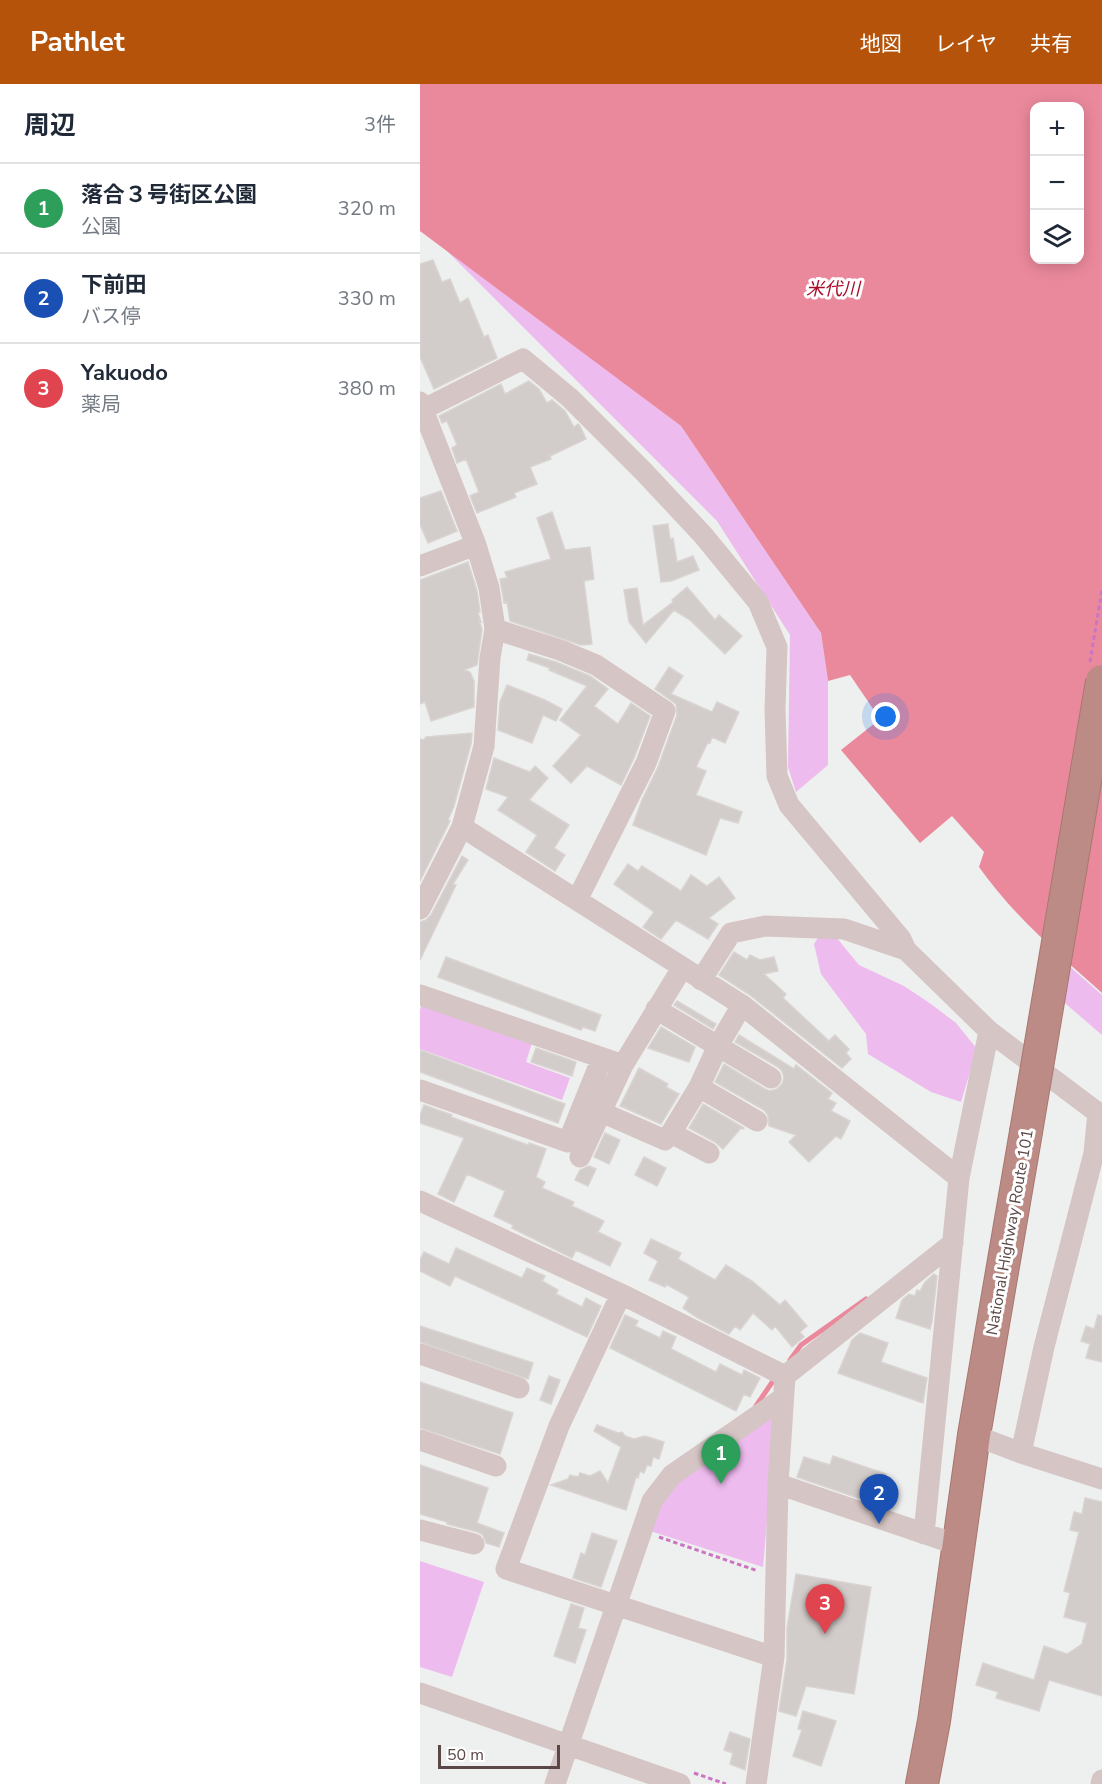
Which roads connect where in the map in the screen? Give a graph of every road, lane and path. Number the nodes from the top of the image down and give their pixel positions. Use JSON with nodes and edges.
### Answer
{"nodes":[{"id":1,"x":421,"y":408,"type":"edge"},
{"id":2,"x":476,"y":545,"type":"junction"},
{"id":3,"x":420,"y":566,"type":"edge"},
{"id":4,"x":495,"y":629,"type":"junction"},
{"id":5,"x":1102,"y":681,"type":"edge"},
{"id":6,"x":462,"y":827,"type":"junction"},
{"id":7,"x":577,"y":900,"type":"junction"},
{"id":8,"x":420,"y":909,"type":"edge"},
{"id":9,"x":906,"y":950,"type":"junction"},
{"id":10,"x":682,"y":968,"type":"junction"},
{"id":11,"x":702,"y":980,"type":"junction"},
{"id":12,"x":420,"y":995,"type":"edge"},
{"id":13,"x":742,"y":1005,"type":"junction"},
{"id":14,"x":656,"y":1009,"type":"junction"},
{"id":15,"x":989,"y":1031,"type":"junction"},
{"id":16,"x":718,"y":1046,"type":"junction"},
{"id":17,"x":602,"y":1058,"type":"junction"},
{"id":18,"x":624,"y":1065,"type":"junction"},
{"id":19,"x":771,"y":1078,"type":"dead end"},
{"id":20,"x":699,"y":1087,"type":"junction"},
{"id":21,"x":420,"y":1090,"type":"edge"},
{"id":22,"x":601,"y":1112,"type":"junction"},
{"id":23,"x":1100,"y":1114,"type":"edge"},
{"id":24,"x":757,"y":1121,"type":"dead end"},
{"id":25,"x":671,"y":1133,"type":"junction"},
{"id":26,"x":709,"y":1153,"type":"dead end"},
{"id":27,"x":1098,"y":1156,"type":"edge"},
{"id":28,"x":580,"y":1157,"type":"dead end"},
{"id":29,"x":959,"y":1178,"type":"junction"},
{"id":30,"x":420,"y":1201,"type":"edge"},
{"id":31,"x":953,"y":1243,"type":"junction"},
{"id":32,"x":621,"y":1294,"type":"junction"},
{"id":33,"x":420,"y":1354,"type":"edge"},
{"id":34,"x":785,"y":1376,"type":"junction"},
{"id":35,"x":519,"y":1389,"type":"dead end"},
{"id":36,"x":783,"y":1398,"type":"junction"},
{"id":37,"x":974,"y":1435,"type":"junction"},
{"id":38,"x":420,"y":1440,"type":"edge"},
{"id":39,"x":1021,"y":1453,"type":"junction"},
{"id":40,"x":496,"y":1466,"type":"dead end"},
{"id":41,"x":1102,"y":1479,"type":"edge"},
{"id":42,"x":778,"y":1484,"type":"junction"},
{"id":43,"x":420,"y":1530,"type":"edge"},
{"id":44,"x":642,"y":1531,"type":"junction"},
{"id":45,"x":924,"y":1534,"type":"junction"},
{"id":46,"x":474,"y":1544,"type":"dead end"},
{"id":47,"x":958,"y":1545,"type":"junction"},
{"id":48,"x":777,"y":1578,"type":"junction"},
{"id":49,"x":617,"y":1605,"type":"junction"},
{"id":50,"x":774,"y":1658,"type":"junction"},
{"id":51,"x":420,"y":1693,"type":"edge"},
{"id":52,"x":567,"y":1745,"type":"junction"},
{"id":53,"x":555,"y":1784,"type":"edge"},
{"id":54,"x":680,"y":1784,"type":"edge"},
{"id":55,"x":756,"y":1784,"type":"edge"},
{"id":56,"x":922,"y":1784,"type":"edge"}],
"edges":[{"from":1,"to":2,"type":"street"},
{"from":1,"to":9,"type":"street"},
{"from":2,"to":3,"type":"street"},
{"from":2,"to":4,"type":"street"},
{"from":4,"to":6,"type":"street"},
{"from":4,"to":7,"type":"street"},
{"from":5,"to":37,"type":"highway","name":"National Highway Route 101","bridge":true},
{"from":6,"to":7,"type":"street"},
{"from":6,"to":8,"type":"street"},
{"from":7,"to":10,"type":"street"},
{"from":9,"to":11,"type":"street"},
{"from":9,"to":15,"type":"street"},
{"from":10,"to":11,"type":"street"},
{"from":10,"to":14,"type":"street"},
{"from":11,"to":13,"type":"street"},
{"from":12,"to":17,"type":"street"},
{"from":13,"to":16,"type":"street"},
{"from":13,"to":29,"type":"street"},
{"from":14,"to":16,"type":"street"},
{"from":14,"to":18,"type":"street"},
{"from":15,"to":23,"type":"street"},
{"from":15,"to":29,"type":"street"},
{"from":16,"to":19,"type":"street"},
{"from":16,"to":20,"type":"street"},
{"from":17,"to":18,"type":"street"},
{"from":17,"to":21,"type":"street"},
{"from":18,"to":22,"type":"street"},
{"from":20,"to":24,"type":"street"},
{"from":20,"to":25,"type":"street"},
{"from":22,"to":25,"type":"street"},
{"from":22,"to":28,"type":"street"},
{"from":23,"to":27,"type":"street"},
{"from":25,"to":26,"type":"street"},
{"from":27,"to":39,"type":"street"},
{"from":29,"to":31,"type":"street"},
{"from":30,"to":32,"type":"street"},
{"from":31,"to":34,"type":"street"},
{"from":31,"to":45,"type":"street"},
{"from":32,"to":34,"type":"street"},
{"from":32,"to":49,"type":"street"},
{"from":33,"to":35,"type":"street"},
{"from":34,"to":36,"type":"street"},
{"from":36,"to":42,"type":"street"},
{"from":36,"to":44,"type":"street"},
{"from":37,"to":39,"type":"street"},
{"from":37,"to":47,"type":"highway","name":"National Highway Route 101"},
{"from":38,"to":40,"type":"street"},
{"from":39,"to":41,"type":"street"},
{"from":42,"to":45,"type":"street"},
{"from":42,"to":48,"type":"street"},
{"from":43,"to":46,"type":"street"},
{"from":44,"to":48,"type":"path"},
{"from":44,"to":49,"type":"street"},
{"from":45,"to":47,"type":"street"},
{"from":47,"to":56,"type":"highway","name":"National Highway Route 101"},
{"from":48,"to":50,"type":"street"},
{"from":49,"to":50,"type":"street"},
{"from":49,"to":52,"type":"street"},
{"from":50,"to":55,"type":"street"},
{"from":51,"to":52,"type":"street"},
{"from":52,"to":53,"type":"street"},
{"from":52,"to":54,"type":"street"}]}
